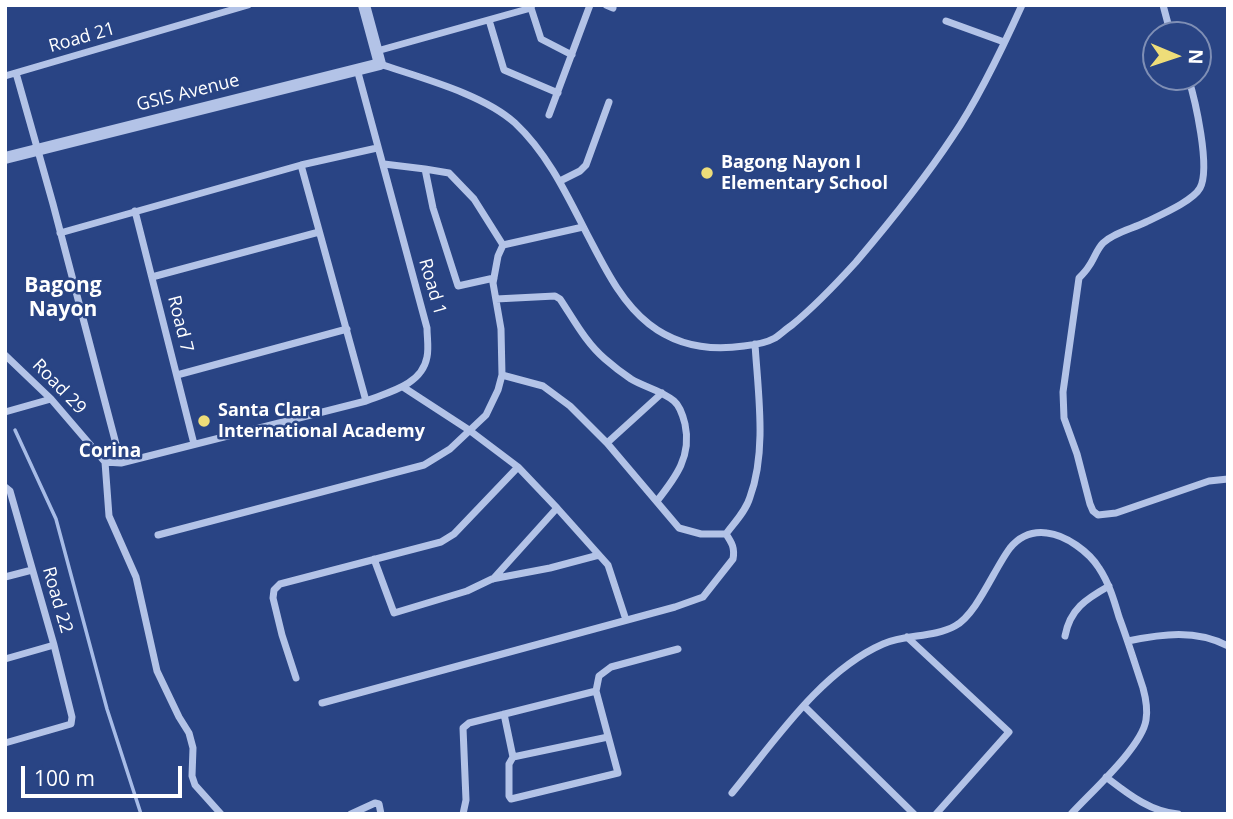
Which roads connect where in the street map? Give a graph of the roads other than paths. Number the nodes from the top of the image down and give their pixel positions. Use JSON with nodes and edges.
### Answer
{"nodes":[{"id":1,"x":248,"y":5,"type":"edge"},
{"id":2,"x":364,"y":5,"type":"edge"},
{"id":3,"x":590,"y":5,"type":"edge"},
{"id":4,"x":1022,"y":5,"type":"edge"},
{"id":5,"x":531,"y":7,"type":"edge"},
{"id":6,"x":489,"y":20,"type":"junction"},
{"id":7,"x":946,"y":21,"type":"dead end"},
{"id":8,"x":1004,"y":41,"type":"junction"},
{"id":9,"x":572,"y":55,"type":"junction"},
{"id":10,"x":379,"y":57,"type":"junction"},
{"id":11,"x":357,"y":69,"type":"junction"},
{"id":12,"x":16,"y":73,"type":"junction"},
{"id":13,"x":5,"y":76,"type":"edge"},
{"id":14,"x":1193,"y":91,"type":"edge"},
{"id":15,"x":558,"y":93,"type":"junction"},
{"id":16,"x":609,"y":102,"type":"dead end"},
{"id":17,"x":550,"y":115,"type":"dead end"},
{"id":18,"x":377,"y":148,"type":"junction"},
{"id":19,"x":37,"y":149,"type":"junction"},
{"id":20,"x":5,"y":158,"type":"edge"},
{"id":21,"x":384,"y":164,"type":"junction"},
{"id":22,"x":301,"y":165,"type":"junction"},
{"id":23,"x":425,"y":169,"type":"junction"},
{"id":24,"x":560,"y":181,"type":"junction"},
{"id":25,"x":135,"y":211,"type":"junction"},
{"id":26,"x":583,"y":227,"type":"junction"},
{"id":27,"x":319,"y":232,"type":"junction"},
{"id":28,"x":61,"y":233,"type":"junction"},
{"id":29,"x":503,"y":245,"type":"junction"},
{"id":30,"x":152,"y":277,"type":"junction"},
{"id":31,"x":494,"y":278,"type":"junction"},
{"id":32,"x":496,"y":299,"type":"junction"},
{"id":33,"x":347,"y":329,"type":"junction"},
{"id":34,"x":755,"y":344,"type":"junction"},
{"id":35,"x":5,"y":355,"type":"edge"},
{"id":36,"x":177,"y":375,"type":"junction"},
{"id":37,"x":502,"y":375,"type":"junction"},
{"id":38,"x":403,"y":387,"type":"junction"},
{"id":39,"x":662,"y":393,"type":"junction"},
{"id":40,"x":51,"y":398,"type":"junction"},
{"id":41,"x":366,"y":401,"type":"junction"},
{"id":42,"x":5,"y":412,"type":"edge"},
{"id":43,"x":469,"y":430,"type":"junction"},
{"id":44,"x":607,"y":443,"type":"junction"},
{"id":45,"x":194,"y":444,"type":"junction"},
{"id":46,"x":105,"y":462,"type":"junction"},
{"id":47,"x":121,"y":463,"type":"junction"},
{"id":48,"x":518,"y":467,"type":"junction"},
{"id":49,"x":1228,"y":479,"type":"edge"},
{"id":50,"x":7,"y":490,"type":"edge"},
{"id":51,"x":657,"y":501,"type":"junction"},
{"id":52,"x":557,"y":508,"type":"junction"},
{"id":53,"x":726,"y":534,"type":"junction"},
{"id":54,"x":158,"y":535,"type":"dead end"},
{"id":55,"x":599,"y":555,"type":"junction"},
{"id":56,"x":374,"y":559,"type":"junction"},
{"id":57,"x":32,"y":570,"type":"junction"},
{"id":58,"x":5,"y":577,"type":"edge"},
{"id":59,"x":492,"y":579,"type":"junction"},
{"id":60,"x":1108,"y":586,"type":"junction"},
{"id":61,"x":626,"y":620,"type":"junction"},
{"id":62,"x":907,"y":636,"type":"junction"},
{"id":63,"x":1065,"y":636,"type":"dead end"},
{"id":64,"x":1128,"y":641,"type":"junction"},
{"id":65,"x":54,"y":645,"type":"junction"},
{"id":66,"x":1228,"y":646,"type":"edge"},
{"id":67,"x":678,"y":649,"type":"dead end"},
{"id":68,"x":5,"y":659,"type":"edge"},
{"id":69,"x":296,"y":678,"type":"dead end"},
{"id":70,"x":1143,"y":688,"type":"junction"},
{"id":71,"x":596,"y":691,"type":"junction"},
{"id":72,"x":1134,"y":691,"type":"dead end"},
{"id":73,"x":322,"y":703,"type":"dead end"},
{"id":74,"x":804,"y":706,"type":"junction"},
{"id":75,"x":504,"y":714,"type":"junction"},
{"id":76,"x":608,"y":737,"type":"junction"},
{"id":77,"x":5,"y":743,"type":"edge"},
{"id":78,"x":513,"y":757,"type":"junction"},
{"id":79,"x":1106,"y":776,"type":"junction"},
{"id":80,"x":732,"y":793,"type":"dead end"},
{"id":81,"x":221,"y":814,"type":"edge"},
{"id":82,"x":351,"y":814,"type":"edge"},
{"id":83,"x":381,"y":814,"type":"edge"},
{"id":84,"x":463,"y":814,"type":"edge"},
{"id":85,"x":914,"y":814,"type":"edge"},
{"id":86,"x":936,"y":814,"type":"edge"},
{"id":87,"x":1071,"y":814,"type":"edge"},
{"id":88,"x":1178,"y":814,"type":"edge"}],
"edges":[{"from":1,"to":12,"type":"street","name":"Road 21"},
{"from":2,"to":10,"type":"street"},
{"from":3,"to":9,"type":"street"},
{"from":4,"to":8,"type":"street"},
{"from":5,"to":6,"type":"street"},
{"from":5,"to":9,"type":"street"},
{"from":6,"to":10,"type":"street"},
{"from":6,"to":15,"type":"street"},
{"from":7,"to":8,"type":"street"},
{"from":8,"to":34,"type":"street"},
{"from":9,"to":15,"type":"street"},
{"from":10,"to":11,"type":"street","name":"GSIS Avenue"},
{"from":10,"to":24,"type":"street"},
{"from":11,"to":18,"type":"street","name":"Road 1"},
{"from":11,"to":19,"type":"street","name":"GSIS Avenue"},
{"from":12,"to":13,"type":"street","name":"Road 21"},
{"from":12,"to":19,"type":"street"},
{"from":14,"to":49,"type":"street"},
{"from":15,"to":17,"type":"street"},
{"from":16,"to":24,"type":"street"},
{"from":18,"to":21,"type":"street","name":"Road 1"},
{"from":18,"to":22,"type":"street"},
{"from":19,"to":20,"type":"street","name":"GSIS Avenue"},
{"from":19,"to":28,"type":"street"},
{"from":21,"to":23,"type":"street"},
{"from":21,"to":38,"type":"street","name":"Road 1"},
{"from":22,"to":25,"type":"street"},
{"from":22,"to":27,"type":"street"},
{"from":23,"to":29,"type":"street"},
{"from":23,"to":31,"type":"street"},
{"from":24,"to":26,"type":"street"},
{"from":25,"to":28,"type":"street"},
{"from":25,"to":30,"type":"street","name":"Road 7"},
{"from":26,"to":29,"type":"street"},
{"from":26,"to":34,"type":"street"},
{"from":27,"to":30,"type":"street"},
{"from":27,"to":33,"type":"street"},
{"from":28,"to":47,"type":"street"},
{"from":29,"to":31,"type":"street"},
{"from":30,"to":36,"type":"street","name":"Road 7"},
{"from":31,"to":32,"type":"street"},
{"from":32,"to":37,"type":"street"},
{"from":32,"to":39,"type":"street"},
{"from":33,"to":36,"type":"street"},
{"from":33,"to":41,"type":"street"},
{"from":34,"to":53,"type":"street"},
{"from":35,"to":40,"type":"street","name":"Road 29"},
{"from":36,"to":45,"type":"street","name":"Road 7"},
{"from":37,"to":43,"type":"street"},
{"from":37,"to":44,"type":"street"},
{"from":38,"to":41,"type":"street","name":"Road 1"},
{"from":38,"to":43,"type":"street"},
{"from":39,"to":44,"type":"street"},
{"from":39,"to":51,"type":"street"},
{"from":40,"to":42,"type":"street"},
{"from":40,"to":46,"type":"street","name":"Road 29"},
{"from":41,"to":45,"type":"street","name":"Road 1"},
{"from":43,"to":48,"type":"street"},
{"from":43,"to":54,"type":"street"},
{"from":44,"to":51,"type":"street"},
{"from":45,"to":47,"type":"street","name":"Road 1"},
{"from":46,"to":47,"type":"street"},
{"from":46,"to":81,"type":"street"},
{"from":48,"to":52,"type":"street"},
{"from":48,"to":56,"type":"street"},
{"from":50,"to":57,"type":"street","name":"Road 22"},
{"from":51,"to":53,"type":"street"},
{"from":52,"to":55,"type":"street"},
{"from":52,"to":59,"type":"street"},
{"from":53,"to":61,"type":"street"},
{"from":55,"to":59,"type":"street"},
{"from":55,"to":61,"type":"street"},
{"from":56,"to":59,"type":"street"},
{"from":56,"to":69,"type":"street"},
{"from":57,"to":58,"type":"street"},
{"from":57,"to":65,"type":"street","name":"Road 22"},
{"from":60,"to":62,"type":"street"},
{"from":60,"to":63,"type":"street"},
{"from":60,"to":64,"type":"street"},
{"from":61,"to":73,"type":"street"},
{"from":62,"to":74,"type":"street"},
{"from":62,"to":86,"type":"street"},
{"from":64,"to":66,"type":"street"},
{"from":64,"to":70,"type":"street"},
{"from":65,"to":68,"type":"street"},
{"from":65,"to":77,"type":"street","name":"Road 22"},
{"from":67,"to":71,"type":"street"},
{"from":70,"to":72,"type":"street"},
{"from":70,"to":79,"type":"street"},
{"from":71,"to":75,"type":"street"},
{"from":71,"to":76,"type":"street"},
{"from":74,"to":80,"type":"street"},
{"from":74,"to":85,"type":"street"},
{"from":75,"to":78,"type":"street"},
{"from":75,"to":84,"type":"street"},
{"from":76,"to":78,"type":"street"},
{"from":76,"to":78,"type":"street"},
{"from":79,"to":87,"type":"street"},
{"from":79,"to":88,"type":"street"},
{"from":82,"to":83,"type":"street"}]}
